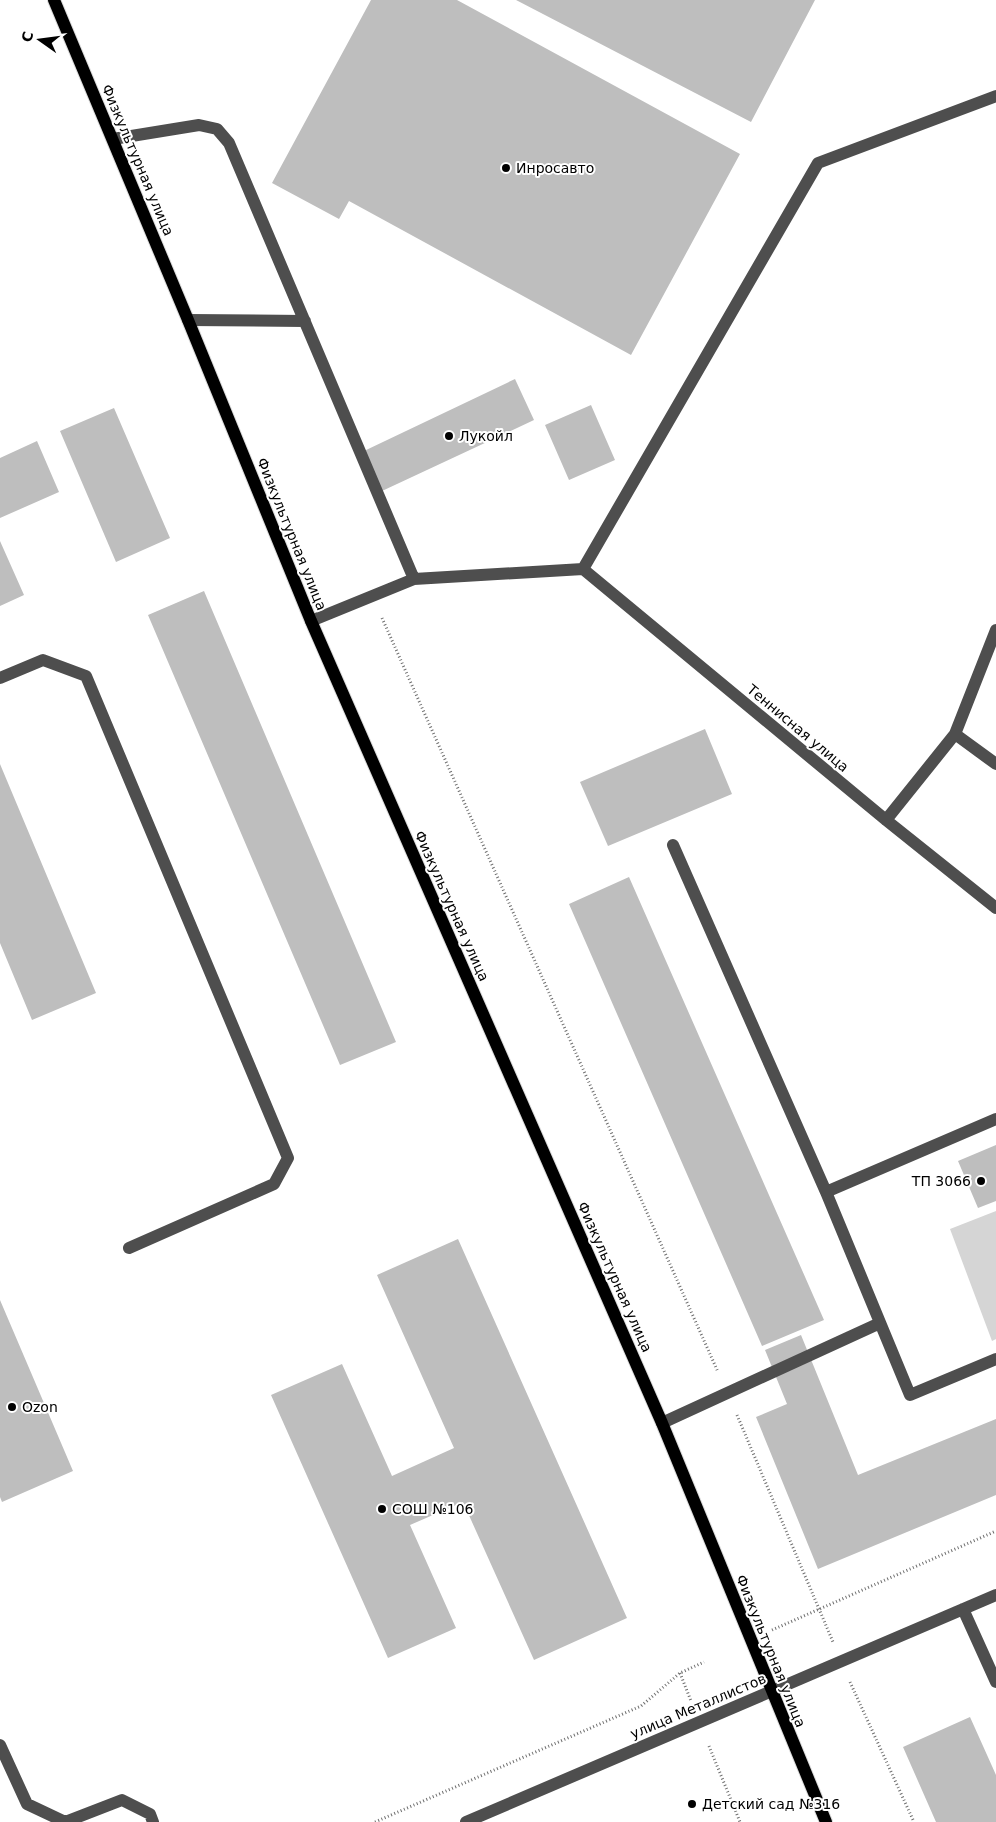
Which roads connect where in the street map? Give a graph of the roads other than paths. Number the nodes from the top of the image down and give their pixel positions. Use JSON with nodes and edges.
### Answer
{"nodes":[{"id":1,"x":54,"y":0,"type":"edge"},
{"id":2,"x":996,"y":96,"type":"edge"},
{"id":3,"x":113,"y":139,"type":"junction"},
{"id":4,"x":188,"y":320,"type":"junction"},
{"id":5,"x":305,"y":321,"type":"junction"},
{"id":6,"x":583,"y":569,"type":"junction"},
{"id":7,"x":414,"y":579,"type":"junction"},
{"id":8,"x":311,"y":621,"type":"junction"},
{"id":9,"x":996,"y":630,"type":"edge"},
{"id":10,"x":0,"y":678,"type":"edge"},
{"id":11,"x":955,"y":734,"type":"junction"},
{"id":12,"x":996,"y":764,"type":"edge"},
{"id":13,"x":886,"y":820,"type":"junction"},
{"id":14,"x":674,"y":845,"type":"dead end"},
{"id":15,"x":996,"y":908,"type":"edge"},
{"id":16,"x":996,"y":1119,"type":"edge"},
{"id":17,"x":826,"y":1192,"type":"junction"},
{"id":18,"x":129,"y":1248,"type":"dead end"},
{"id":19,"x":880,"y":1323,"type":"junction"},
{"id":20,"x":996,"y":1359,"type":"edge"},
{"id":21,"x":662,"y":1423,"type":"junction"},
{"id":22,"x":996,"y":1595,"type":"edge"},
{"id":23,"x":963,"y":1609,"type":"junction"},
{"id":24,"x":996,"y":1682,"type":"edge"},
{"id":25,"x":771,"y":1691,"type":"junction"},
{"id":26,"x":0,"y":1746,"type":"edge"},
{"id":27,"x":154,"y":1822,"type":"edge"},
{"id":28,"x":466,"y":1822,"type":"edge"},
{"id":29,"x":826,"y":1822,"type":"edge"}],
"edges":[{"from":1,"to":3,"type":"main road","name":"Физкультурная улица"},
{"from":2,"to":6,"type":"street"},
{"from":3,"to":4,"type":"main road","name":"Физкультурная улица"},
{"from":3,"to":5,"type":"street"},
{"from":4,"to":5,"type":"street"},
{"from":4,"to":8,"type":"main road","name":"Физкультурная улица"},
{"from":5,"to":7,"type":"street"},
{"from":6,"to":7,"type":"street"},
{"from":6,"to":13,"type":"street","name":"Теннисная улица"},
{"from":7,"to":8,"type":"street"},
{"from":8,"to":21,"type":"main road","name":"Физкультурная улица"},
{"from":9,"to":11,"type":"street"},
{"from":10,"to":18,"type":"street"},
{"from":11,"to":12,"type":"street"},
{"from":11,"to":13,"type":"street"},
{"from":13,"to":15,"type":"street","name":"Теннисная улица"},
{"from":14,"to":17,"type":"street"},
{"from":16,"to":17,"type":"street"},
{"from":17,"to":19,"type":"street"},
{"from":19,"to":20,"type":"street"},
{"from":19,"to":21,"type":"street"},
{"from":21,"to":25,"type":"main road","name":"Физкультурная улица"},
{"from":22,"to":23,"type":"street","name":"улица Металлистов"},
{"from":23,"to":24,"type":"street"},
{"from":23,"to":25,"type":"street","name":"улица Металлистов"},
{"from":25,"to":28,"type":"street","name":"улица Металлистов"},
{"from":25,"to":29,"type":"main road","name":"Физкультурная улица"},
{"from":26,"to":27,"type":"street"}]}
